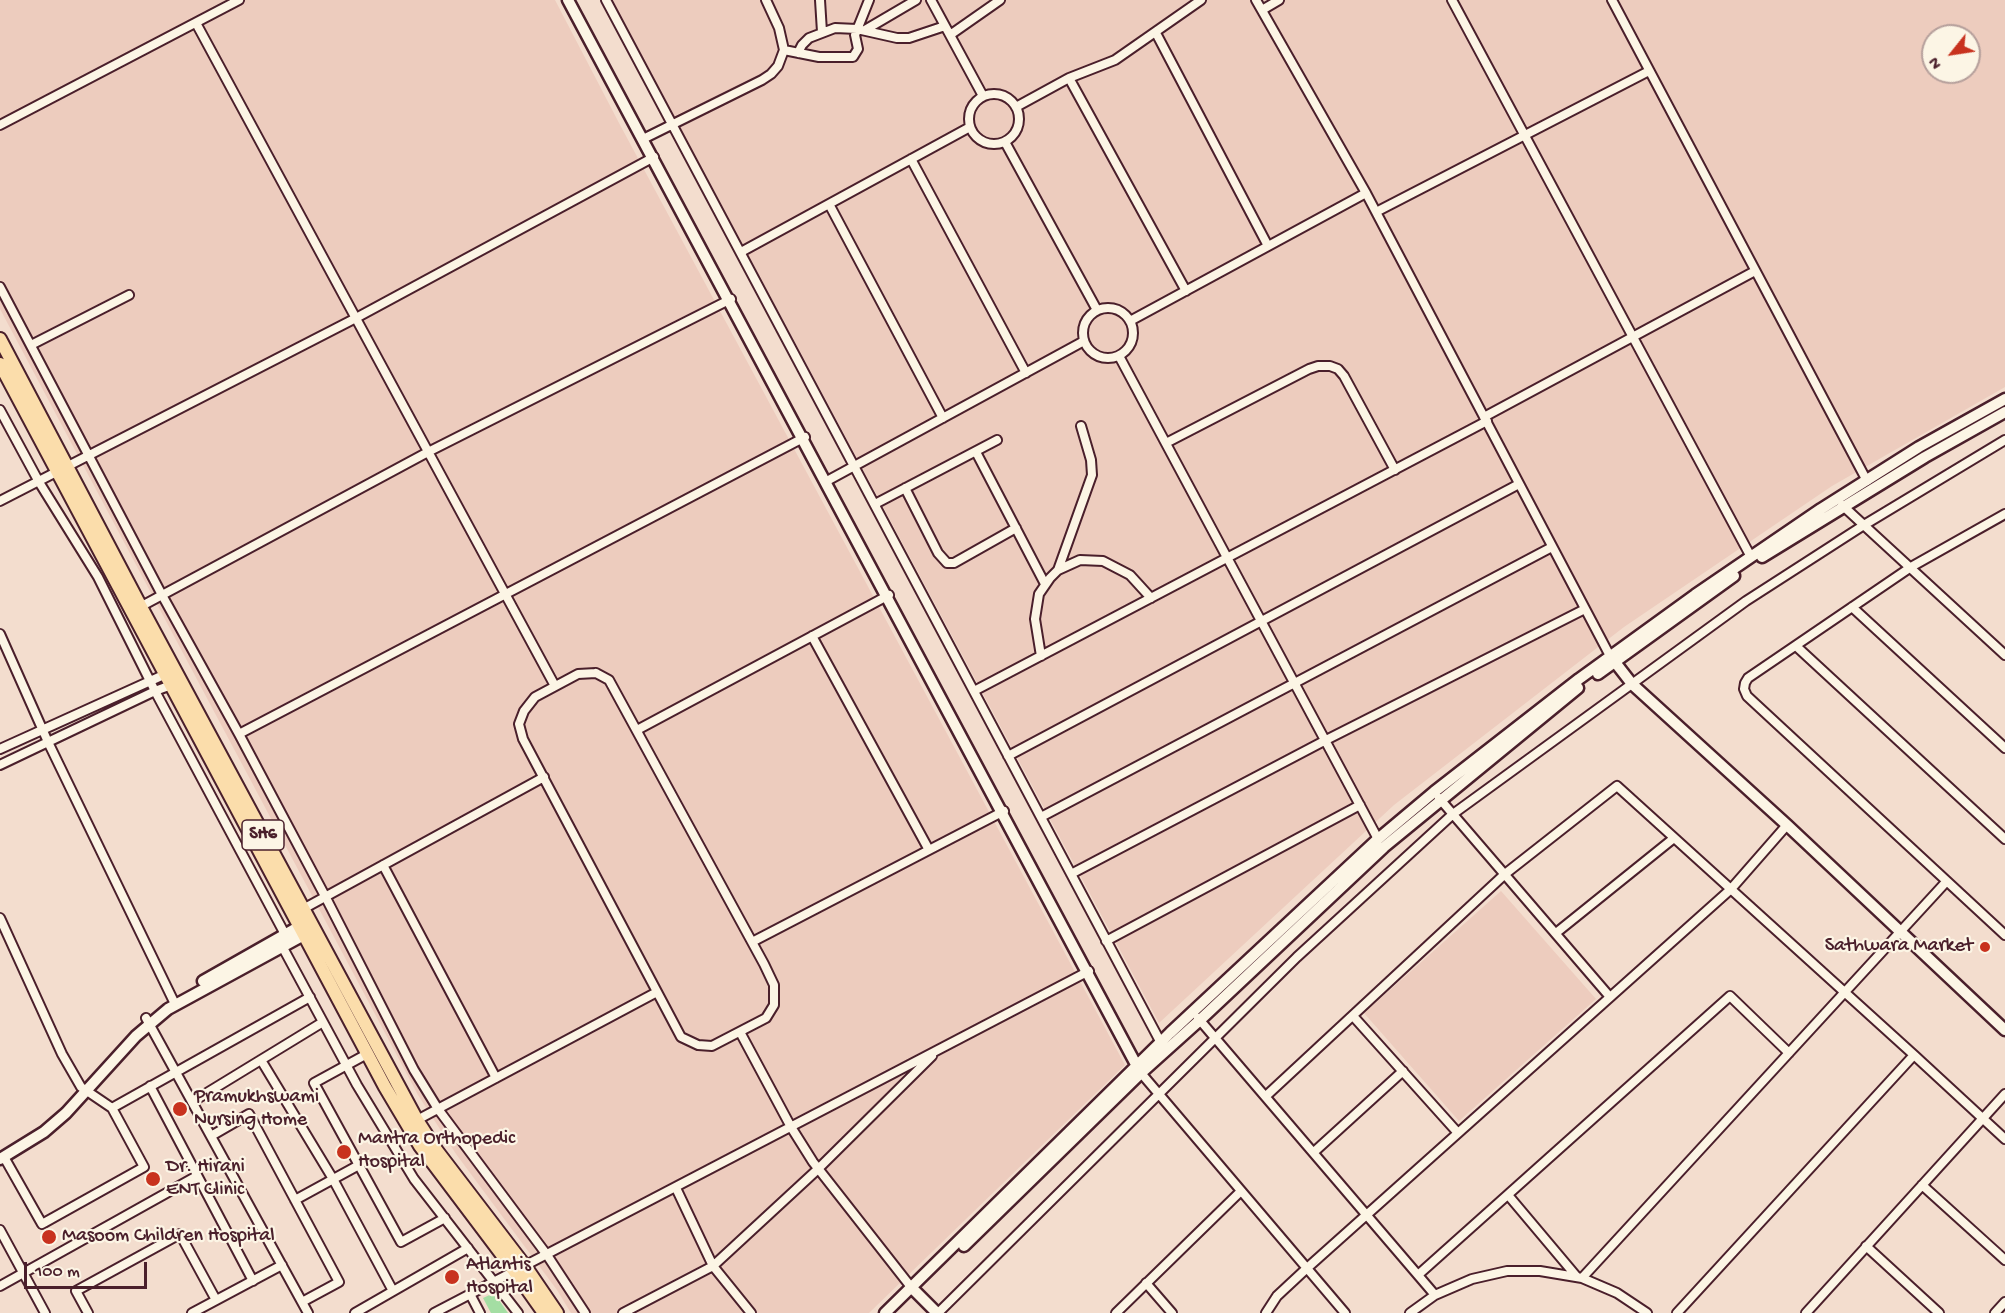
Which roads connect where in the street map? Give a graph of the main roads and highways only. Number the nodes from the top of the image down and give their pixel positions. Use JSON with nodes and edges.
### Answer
{"nodes":[{"id":1,"x":0,"y":339,"type":"edge"},
{"id":2,"x":0,"y":364,"type":"edge"},
{"id":3,"x":64,"y":470,"type":"junction"},
{"id":4,"x":173,"y":677,"type":"junction"},
{"id":5,"x":306,"y":928,"type":"junction"},
{"id":6,"x":520,"y":1269,"type":"junction"},
{"id":7,"x":544,"y":1313,"type":"edge"},
{"id":8,"x":557,"y":1313,"type":"edge"}],
"edges":[{"from":1,"to":3,"type":"main road","number":"SH6"},
{"from":2,"to":3,"type":"main road","number":"SH6"},
{"from":3,"to":4,"type":"main road","number":"SH6"},
{"from":4,"to":5,"type":"main road","number":"SH6"},
{"from":4,"to":5,"type":"main road","number":"SH6"},
{"from":5,"to":6,"type":"main road","number":"SH6"},
{"from":5,"to":6,"type":"main road","number":"SH6"},
{"from":6,"to":7,"type":"main road","number":"SH6"},
{"from":6,"to":8,"type":"main road","number":"SH6"}]}
